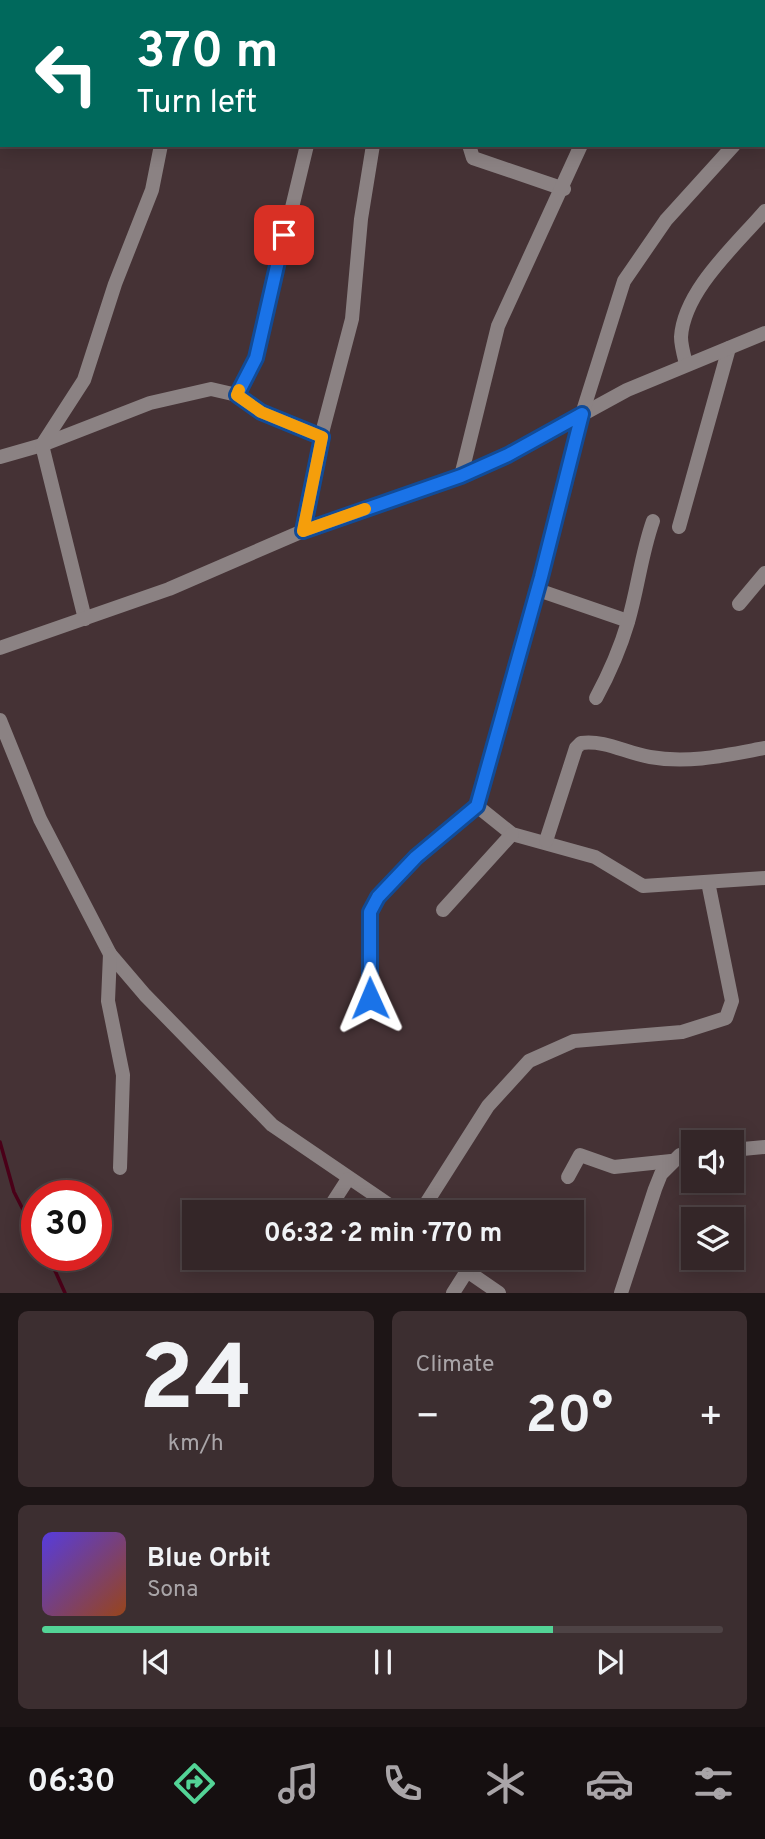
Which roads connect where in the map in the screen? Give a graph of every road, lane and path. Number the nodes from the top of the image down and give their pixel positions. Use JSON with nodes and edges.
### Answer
{"nodes":[{"id":1,"x":161,"y":147,"type":"edge"},
{"id":2,"x":307,"y":147,"type":"edge"},
{"id":3,"x":373,"y":147,"type":"edge"},
{"id":4,"x":469,"y":147,"type":"edge"},
{"id":5,"x":580,"y":147,"type":"edge"},
{"id":6,"x":732,"y":147,"type":"edge"},
{"id":7,"x":564,"y":188,"type":"junction"},
{"id":8,"x":765,"y":211,"type":"edge"},
{"id":9,"x":765,"y":333,"type":"edge"},
{"id":10,"x":729,"y":348,"type":"junction"},
{"id":11,"x":686,"y":364,"type":"junction"},
{"id":12,"x":237,"y":395,"type":"junction"},
{"id":13,"x":582,"y":414,"type":"junction"},
{"id":14,"x":322,"y":437,"type":"junction"},
{"id":15,"x":42,"y":445,"type":"junction"},
{"id":16,"x":0,"y":457,"type":"edge"},
{"id":17,"x":461,"y":476,"type":"junction"},
{"id":18,"x":653,"y":521,"type":"dead end"},
{"id":19,"x":679,"y":527,"type":"dead end"},
{"id":20,"x":303,"y":531,"type":"junction"},
{"id":21,"x":765,"y":573,"type":"edge"},
{"id":22,"x":538,"y":590,"type":"junction"},
{"id":23,"x":739,"y":604,"type":"dead end"},
{"id":24,"x":85,"y":619,"type":"junction"},
{"id":25,"x":628,"y":621,"type":"junction"},
{"id":26,"x":0,"y":648,"type":"edge"},
{"id":27,"x":596,"y":698,"type":"dead end"},
{"id":28,"x":0,"y":720,"type":"edge"},
{"id":29,"x":765,"y":748,"type":"edge"},
{"id":30,"x":477,"y":806,"type":"junction"},
{"id":31,"x":512,"y":834,"type":"junction"},
{"id":32,"x":546,"y":842,"type":"junction"},
{"id":33,"x":765,"y":878,"type":"edge"},
{"id":34,"x":708,"y":882,"type":"junction"},
{"id":35,"x":443,"y":910,"type":"dead end"},
{"id":36,"x":110,"y":954,"type":"junction"},
{"id":37,"x":370,"y":998,"type":"dead end"},
{"id":38,"x":765,"y":1147,"type":"edge"},
{"id":39,"x":744,"y":1149,"type":"edge"},
{"id":40,"x":681,"y":1155,"type":"edge"},
{"id":41,"x":671,"y":1161,"type":"junction"},
{"id":42,"x":120,"y":1168,"type":"dead end"},
{"id":43,"x":568,"y":1177,"type":"dead end"},
{"id":44,"x":348,"y":1179,"type":"junction"},
{"id":45,"x":334,"y":1200,"type":"edge"},
{"id":46,"x":381,"y":1200,"type":"edge"},
{"id":47,"x":428,"y":1200,"type":"edge"},
{"id":48,"x":467,"y":1272,"type":"joint"},
{"id":49,"x":453,"y":1293,"type":"edge"},
{"id":50,"x":499,"y":1293,"type":"edge"},
{"id":51,"x":621,"y":1293,"type":"edge"}],
"edges":[{"from":1,"to":15,"type":"street"},
{"from":2,"to":12,"type":"street"},
{"from":3,"to":14,"type":"street"},
{"from":4,"to":7,"type":"street"},
{"from":5,"to":7,"type":"street"},
{"from":6,"to":13,"type":"street"},
{"from":7,"to":17,"type":"street"},
{"from":8,"to":11,"type":"street"},
{"from":9,"to":10,"type":"street"},
{"from":10,"to":11,"type":"street"},
{"from":10,"to":19,"type":"street"},
{"from":11,"to":13,"type":"street"},
{"from":12,"to":14,"type":"street"},
{"from":12,"to":15,"type":"street"},
{"from":13,"to":17,"type":"street"},
{"from":13,"to":22,"type":"street"},
{"from":14,"to":20,"type":"street"},
{"from":15,"to":16,"type":"street"},
{"from":15,"to":24,"type":"street"},
{"from":17,"to":20,"type":"street"},
{"from":18,"to":25,"type":"street"},
{"from":20,"to":24,"type":"street"},
{"from":21,"to":23,"type":"street"},
{"from":22,"to":25,"type":"street"},
{"from":22,"to":30,"type":"street"},
{"from":24,"to":26,"type":"street"},
{"from":25,"to":27,"type":"street"},
{"from":28,"to":36,"type":"street"},
{"from":29,"to":32,"type":"street"},
{"from":30,"to":31,"type":"street"},
{"from":30,"to":37,"type":"street"},
{"from":31,"to":32,"type":"street"},
{"from":31,"to":35,"type":"street"},
{"from":32,"to":34,"type":"street"},
{"from":33,"to":34,"type":"street"},
{"from":34,"to":47,"type":"street"},
{"from":36,"to":42,"type":"street"},
{"from":36,"to":44,"type":"street"},
{"from":38,"to":39,"type":"street"},
{"from":40,"to":41,"type":"street"},
{"from":41,"to":43,"type":"street"},
{"from":41,"to":51,"type":"street"},
{"from":44,"to":45,"type":"street"},
{"from":44,"to":46,"type":"street"},
{"from":48,"to":49,"type":"street"},
{"from":48,"to":50,"type":"street"}]}
